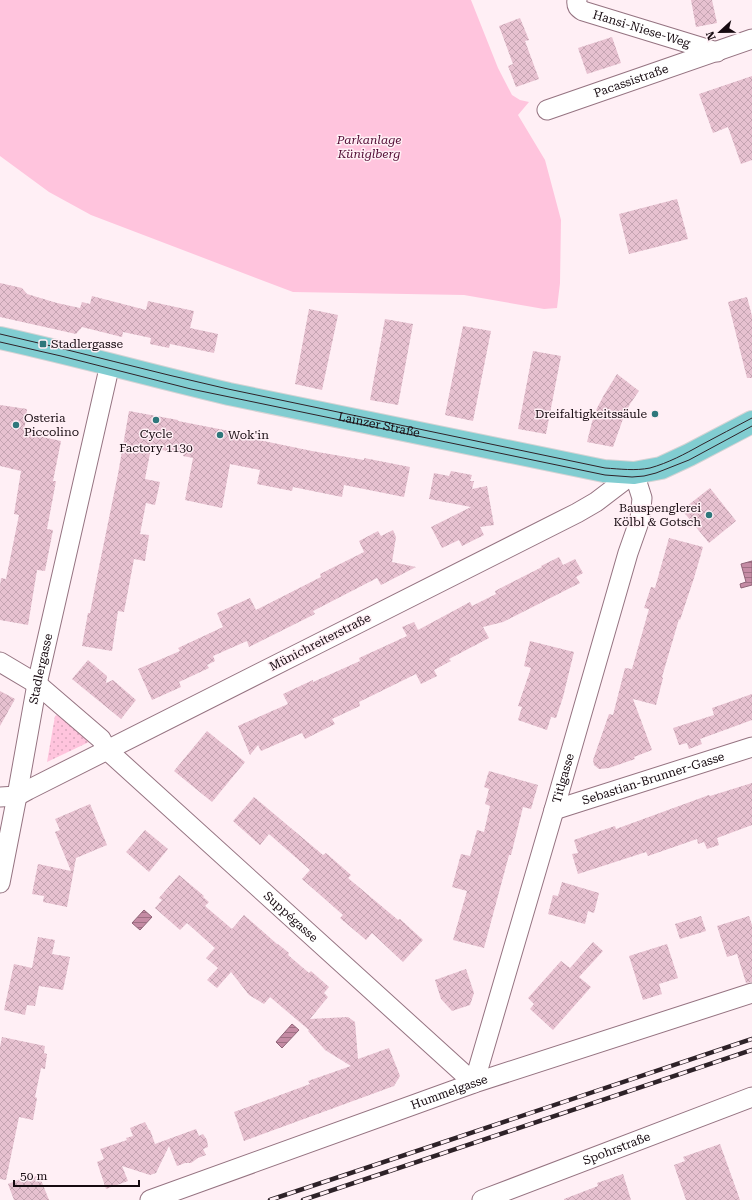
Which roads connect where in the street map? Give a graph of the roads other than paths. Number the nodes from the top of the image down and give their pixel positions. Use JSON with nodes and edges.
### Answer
{"nodes":[{"id":1,"x":577,"y":0,"type":"edge"},
{"id":2,"x":752,"y":38,"type":"edge"},
{"id":3,"x":714,"y":52,"type":"junction"},
{"id":4,"x":752,"y":52,"type":"edge"},
{"id":5,"x":547,"y":110,"type":"dead end"},
{"id":6,"x":0,"y":338,"type":"edge"},
{"id":7,"x":110,"y":364,"type":"junction"},
{"id":8,"x":752,"y":422,"type":"edge"},
{"id":9,"x":634,"y":473,"type":"junction"},
{"id":10,"x":0,"y":662,"type":"edge"},
{"id":11,"x":37,"y":684,"type":"junction"},
{"id":12,"x":752,"y":747,"type":"edge"},
{"id":13,"x":107,"y":750,"type":"junction"},
{"id":14,"x":9,"y":797,"type":"edge"},
{"id":15,"x":554,"y":810,"type":"junction"},
{"id":16,"x":0,"y":883,"type":"edge"},
{"id":17,"x":752,"y":993,"type":"edge"},
{"id":18,"x":474,"y":1082,"type":"junction"},
{"id":19,"x":752,"y":1097,"type":"edge"},
{"id":20,"x":503,"y":1196,"type":"edge"},
{"id":21,"x":150,"y":1200,"type":"edge"},
{"id":22,"x":482,"y":1200,"type":"edge"}],
"edges":[{"from":1,"to":3,"type":"street","name":"Hansi-Niese-Weg"},
{"from":2,"to":3,"type":"street","name":"Pacassistraße"},
{"from":3,"to":4,"type":"street","name":"Pacassistraße"},
{"from":3,"to":5,"type":"street","name":"Pacassistraße"},
{"from":6,"to":7,"type":"main road","name":"Lainzer Straße"},
{"from":7,"to":9,"type":"main road","name":"Lainzer Straße"},
{"from":7,"to":11,"type":"street","name":"Stadlergasse"},
{"from":8,"to":9,"type":"main road","name":"Lainzer Straße"},
{"from":9,"to":13,"type":"street","name":"Münichreiterstraße"},
{"from":9,"to":15,"type":"street","name":"Titlgasse"},
{"from":10,"to":11,"type":"street","name":"Suppégasse"},
{"from":11,"to":13,"type":"street","name":"Suppégasse"},
{"from":11,"to":14,"type":"street","name":"Stadlergasse"},
{"from":12,"to":15,"type":"street","name":"Sebastian-Brunner-Gasse"},
{"from":13,"to":14,"type":"street","name":"Münichreiterstraße"},
{"from":13,"to":18,"type":"street","name":"Suppégasse"},
{"from":14,"to":16,"type":"street","name":"Stadlergasse"},
{"from":15,"to":18,"type":"street","name":"Titlgasse"},
{"from":17,"to":18,"type":"street","name":"Hummelgasse"},
{"from":18,"to":21,"type":"street","name":"Hummelgasse"},
{"from":19,"to":20,"type":"street","name":"Spohrstraße"},
{"from":20,"to":22,"type":"street","name":"Spohrstraße"}]}
